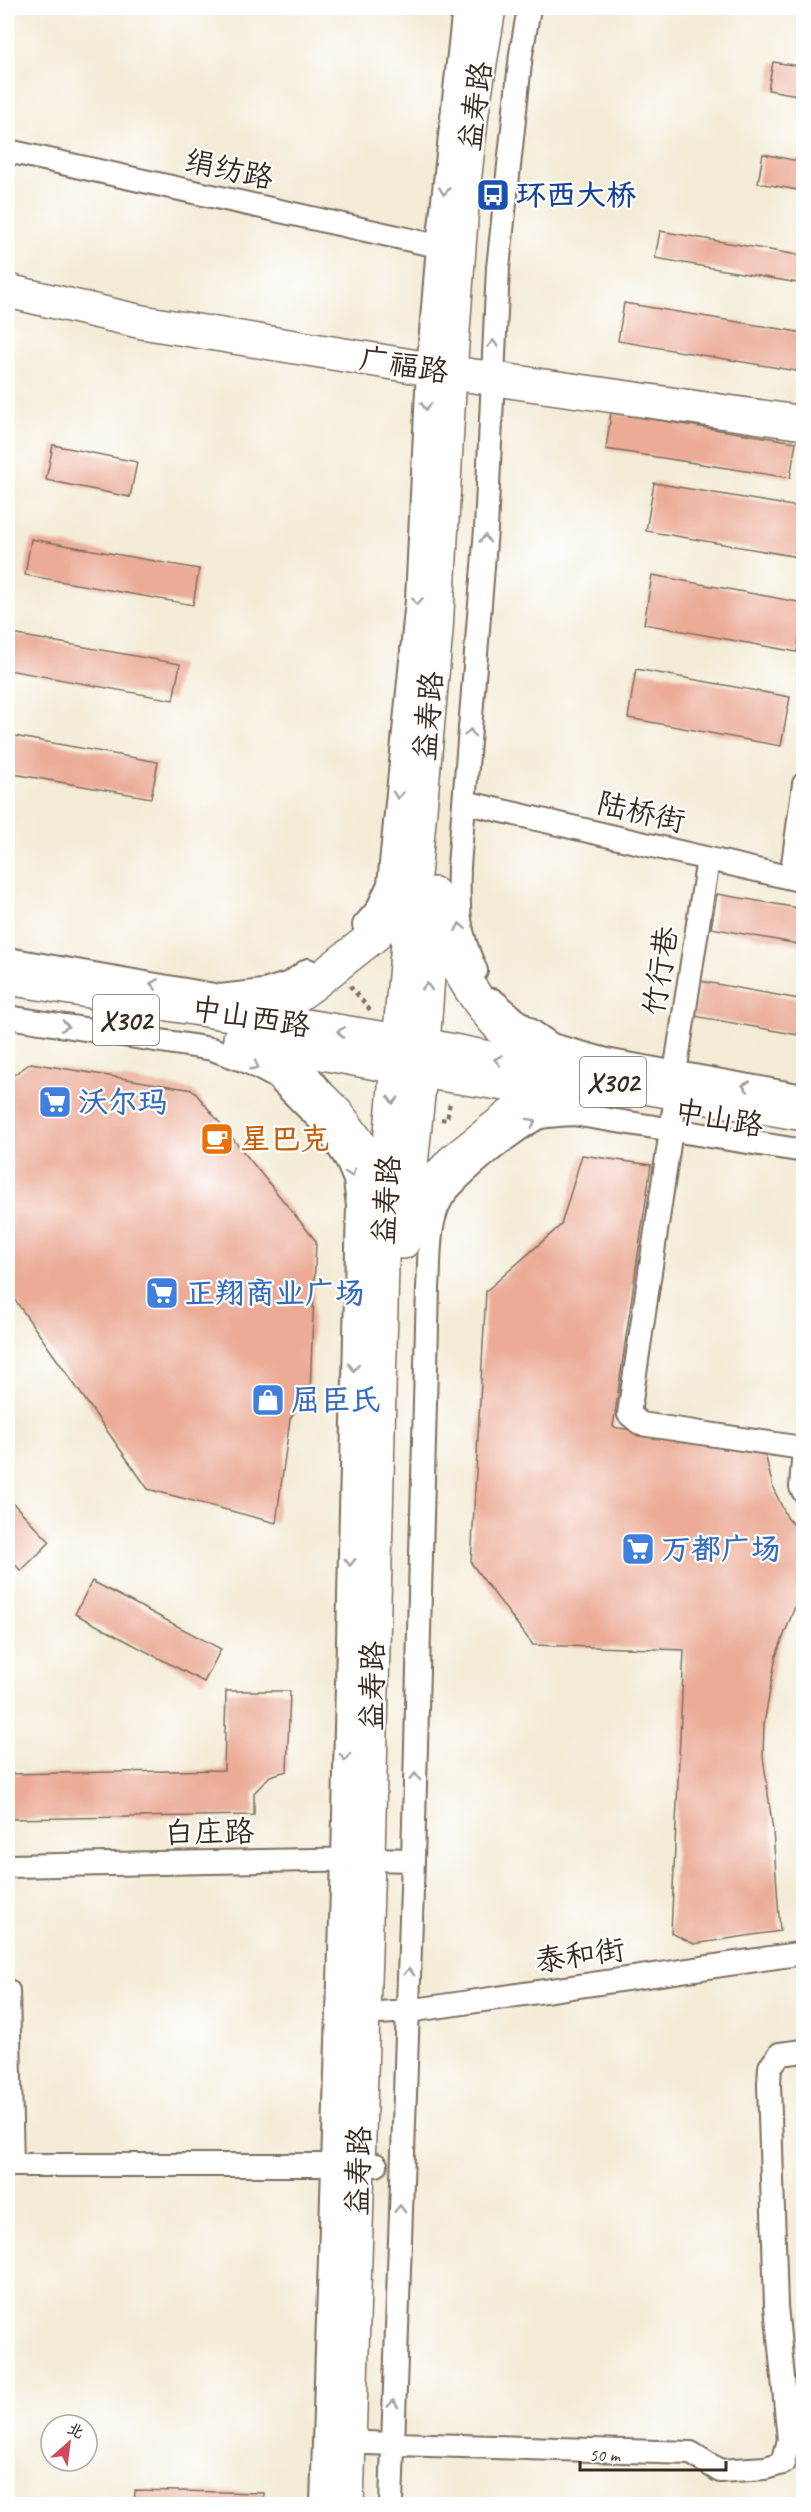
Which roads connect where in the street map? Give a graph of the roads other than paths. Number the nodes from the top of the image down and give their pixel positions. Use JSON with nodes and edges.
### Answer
{"nodes":[{"id":1,"x":464,"y":8,"type":"edge"},
{"id":2,"x":489,"y":8,"type":"edge"},
{"id":3,"x":508,"y":8,"type":"edge"},
{"id":4,"x":529,"y":8,"type":"edge"},
{"id":5,"x":8,"y":151,"type":"edge"},
{"id":6,"x":438,"y":246,"type":"junction"},
{"id":7,"x":8,"y":291,"type":"edge"},
{"id":8,"x":459,"y":374,"type":"junction"},
{"id":9,"x":804,"y":423,"type":"edge"},
{"id":10,"x":804,"y":784,"type":"edge"},
{"id":11,"x":464,"y":802,"type":"junction"},
{"id":12,"x":708,"y":859,"type":"junction"},
{"id":13,"x":413,"y":878,"type":"junction"},
{"id":14,"x":797,"y":880,"type":"edge"},
{"id":15,"x":432,"y":921,"type":"junction"},
{"id":16,"x":8,"y":959,"type":"edge"},
{"id":17,"x":8,"y":978,"type":"edge"},
{"id":18,"x":8,"y":1000,"type":"edge"},
{"id":19,"x":8,"y":1017,"type":"edge"},
{"id":20,"x":242,"y":1027,"type":"junction"},
{"id":21,"x":409,"y":1056,"type":"junction"},
{"id":22,"x":579,"y":1086,"type":"junction"},
{"id":23,"x":804,"y":1096,"type":"edge"},
{"id":24,"x":673,"y":1101,"type":"junction"},
{"id":25,"x":804,"y":1114,"type":"edge"},
{"id":26,"x":804,"y":1132,"type":"edge"},
{"id":27,"x":804,"y":1151,"type":"edge"},
{"id":28,"x":393,"y":1232,"type":"junction"},
{"id":29,"x":803,"y":1448,"type":"edge"},
{"id":30,"x":804,"y":1492,"type":"edge"},
{"id":31,"x":378,"y":1859,"type":"junction"},
{"id":32,"x":8,"y":1866,"type":"edge"},
{"id":33,"x":804,"y":1953,"type":"edge"},
{"id":34,"x":8,"y":1991,"type":"edge"},
{"id":35,"x":385,"y":2012,"type":"junction"},
{"id":36,"x":804,"y":2051,"type":"edge"},
{"id":37,"x":10,"y":2165,"type":"edge"},
{"id":38,"x":355,"y":2165,"type":"junction"},
{"id":39,"x":379,"y":2444,"type":"junction"},
{"id":40,"x":322,"y":2505,"type":"edge"},
{"id":41,"x":347,"y":2505,"type":"edge"},
{"id":42,"x":365,"y":2505,"type":"edge"},
{"id":43,"x":391,"y":2505,"type":"edge"}],
"edges":[{"from":1,"to":6,"type":"street","one_way":true},
{"from":2,"to":8,"type":"main road","name":"益寿路"},
{"from":3,"to":8,"type":"main road","name":"益寿路"},
{"from":8,"to":4,"type":"street","one_way":true},
{"from":5,"to":6,"type":"street","name":"绢纺路"},
{"from":6,"to":8,"type":"street"},
{"from":7,"to":8,"type":"main road","name":"广福路"},
{"from":8,"to":9,"type":"main road","name":"广福路"},
{"from":11,"to":8,"type":"street","one_way":true},
{"from":8,"to":13,"type":"main road","name":"益寿路"},
{"from":8,"to":15,"type":"main road","name":"益寿路"},
{"from":8,"to":16,"type":"street","one_way":true},
{"from":10,"to":14,"type":"street"},
{"from":11,"to":12,"type":"street","name":"陆桥街"},
{"from":24,"to":11,"type":"street","one_way":true},
{"from":12,"to":14,"type":"street","name":"陆桥街"},
{"from":12,"to":24,"type":"street","name":"竹行巷"},
{"from":13,"to":20,"type":"main road"},
{"from":13,"to":21,"type":"main road","name":"益寿路"},
{"from":21,"to":15,"type":"main road","name":"益寿路","one_way":true},
{"from":15,"to":22,"type":"main road"},
{"from":17,"to":20,"type":"main road","name":"中山西路","number":"X302"},
{"from":18,"to":20,"type":"main road","name":"中山西路","number":"X302"},
{"from":19,"to":31,"type":"street","one_way":true},
{"from":20,"to":21,"type":"main road","name":"中山西路","number":"X302"},
{"from":20,"to":28,"type":"main road"},
{"from":21,"to":22,"type":"main road","name":"中山路","number":"X302"},
{"from":21,"to":28,"type":"main road","name":"益寿路"},
{"from":22,"to":24,"type":"main road","name":"中山路","number":"X302"},
{"from":22,"to":28,"type":"main road"},
{"from":23,"to":24,"type":"street","one_way":true},
{"from":24,"to":25,"type":"main road","name":"中山路","number":"X302"},
{"from":24,"to":26,"type":"main road","name":"中山路","number":"X302"},
{"from":24,"to":27,"type":"street"},
{"from":24,"to":29,"type":"street","name":"竹行巷"},
{"from":31,"to":24,"type":"street","one_way":true},
{"from":28,"to":31,"type":"main road","name":"益寿路"},
{"from":29,"to":30,"type":"street"},
{"from":31,"to":32,"type":"street","name":"白庄路"},
{"from":31,"to":35,"type":"main road","name":"益寿路"},
{"from":35,"to":31,"type":"street","one_way":true},
{"from":31,"to":38,"type":"street"},
{"from":33,"to":35,"type":"street","name":"泰和街"},
{"from":34,"to":37,"type":"street"},
{"from":35,"to":38,"type":"main road","name":"益寿路"},
{"from":39,"to":35,"type":"street","one_way":true},
{"from":36,"to":39,"type":"street"},
{"from":37,"to":38,"type":"street"},
{"from":38,"to":39,"type":"main road","name":"益寿路"},
{"from":38,"to":40,"type":"street"},
{"from":38,"to":41,"type":"main road","name":"益寿路"},
{"from":39,"to":42,"type":"main road","name":"益寿路"},
{"from":39,"to":43,"type":"street"}]}
